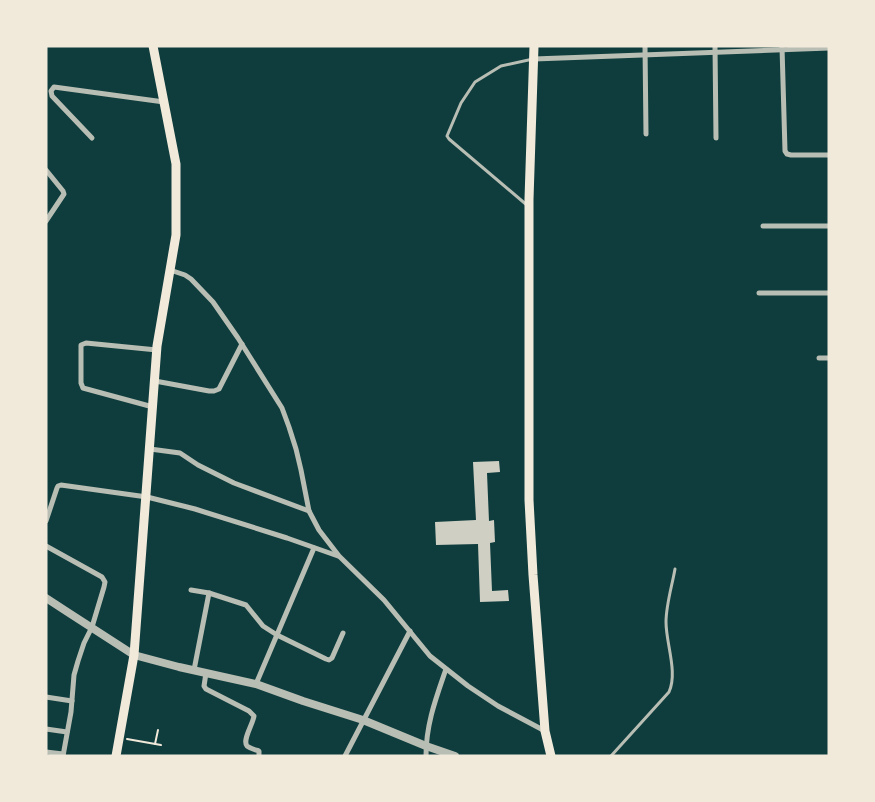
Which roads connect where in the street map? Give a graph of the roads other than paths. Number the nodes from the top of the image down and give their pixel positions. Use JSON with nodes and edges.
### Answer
{"nodes":[{"id":1,"x":153,"y":46,"type":"edge"},
{"id":2,"x":534,"y":46,"type":"edge"},
{"id":3,"x":645,"y":46,"type":"edge"},
{"id":4,"x":782,"y":48,"type":"edge"},
{"id":5,"x":829,"y":48,"type":"edge"},
{"id":6,"x":715,"y":49,"type":"edge"},
{"id":7,"x":645,"y":55,"type":"junction"},
{"id":8,"x":534,"y":59,"type":"junction"},
{"id":9,"x":164,"y":102,"type":"junction"},
{"id":10,"x":646,"y":134,"type":"dead end"},
{"id":11,"x":92,"y":138,"type":"dead end"},
{"id":12,"x":716,"y":138,"type":"dead end"},
{"id":13,"x":829,"y":156,"type":"edge"},
{"id":14,"x":46,"y":170,"type":"edge"},
{"id":15,"x":529,"y":208,"type":"junction"},
{"id":16,"x":46,"y":221,"type":"edge"},
{"id":17,"x":763,"y":226,"type":"dead end"},
{"id":18,"x":829,"y":226,"type":"edge"},
{"id":19,"x":170,"y":270,"type":"junction"},
{"id":20,"x":759,"y":293,"type":"dead end"},
{"id":21,"x":829,"y":293,"type":"edge"},
{"id":22,"x":242,"y":344,"type":"junction"},
{"id":23,"x":157,"y":350,"type":"junction"},
{"id":24,"x":819,"y":358,"type":"dead end"},
{"id":25,"x":829,"y":358,"type":"edge"},
{"id":26,"x":155,"y":381,"type":"junction"},
{"id":27,"x":153,"y":407,"type":"junction"},
{"id":28,"x":150,"y":449,"type":"junction"},
{"id":29,"x":147,"y":497,"type":"junction"},
{"id":30,"x":310,"y":511,"type":"junction"},
{"id":31,"x":46,"y":521,"type":"edge"},
{"id":32,"x":46,"y":546,"type":"edge"},
{"id":33,"x":314,"y":548,"type":"junction"},
{"id":34,"x":339,"y":556,"type":"junction"},
{"id":35,"x":675,"y":568,"type":"dead end"},
{"id":36,"x":191,"y":590,"type":"dead end"},
{"id":37,"x":209,"y":593,"type":"junction"},
{"id":38,"x":46,"y":598,"type":"edge"},
{"id":39,"x":92,"y":627,"type":"junction"},
{"id":40,"x":410,"y":631,"type":"junction"},
{"id":41,"x":343,"y":633,"type":"dead end"},
{"id":42,"x":277,"y":635,"type":"junction"},
{"id":43,"x":134,"y":655,"type":"junction"},
{"id":44,"x":446,"y":669,"type":"junction"},
{"id":45,"x":194,"y":670,"type":"junction"},
{"id":46,"x":206,"y":673,"type":"junction"},
{"id":47,"x":256,"y":684,"type":"junction"},
{"id":48,"x":46,"y":698,"type":"edge"},
{"id":49,"x":72,"y":701,"type":"junction"},
{"id":50,"x":363,"y":720,"type":"junction"},
{"id":51,"x":46,"y":729,"type":"edge"},
{"id":52,"x":545,"y":731,"type":"junction"},
{"id":53,"x":67,"y":732,"type":"junction"},
{"id":54,"x":426,"y":746,"type":"junction"},
{"id":55,"x":46,"y":752,"type":"edge"},
{"id":56,"x":63,"y":755,"type":"edge"},
{"id":57,"x":116,"y":756,"type":"edge"},
{"id":58,"x":259,"y":756,"type":"edge"},
{"id":59,"x":345,"y":756,"type":"edge"},
{"id":60,"x":426,"y":756,"type":"edge"},
{"id":61,"x":456,"y":756,"type":"edge"},
{"id":62,"x":551,"y":756,"type":"edge"},
{"id":63,"x":611,"y":756,"type":"edge"}],
"edges":[{"from":1,"to":9,"type":"main road"},
{"from":2,"to":8,"type":"main road"},
{"from":3,"to":7,"type":"street"},
{"from":4,"to":5,"type":"street"},
{"from":4,"to":6,"type":"street"},
{"from":4,"to":13,"type":"street"},
{"from":6,"to":7,"type":"street"},
{"from":6,"to":12,"type":"street"},
{"from":7,"to":8,"type":"street"},
{"from":7,"to":10,"type":"street"},
{"from":8,"to":15,"type":"main road"},
{"from":8,"to":15,"type":"lane"},
{"from":9,"to":11,"type":"street"},
{"from":9,"to":19,"type":"main road"},
{"from":14,"to":16,"type":"street"},
{"from":15,"to":52,"type":"main road"},
{"from":17,"to":18,"type":"street"},
{"from":19,"to":22,"type":"street"},
{"from":19,"to":23,"type":"main road"},
{"from":20,"to":21,"type":"street"},
{"from":22,"to":26,"type":"street"},
{"from":22,"to":30,"type":"street"},
{"from":23,"to":26,"type":"main road"},
{"from":23,"to":27,"type":"street"},
{"from":24,"to":25,"type":"street"},
{"from":26,"to":27,"type":"main road"},
{"from":27,"to":28,"type":"main road"},
{"from":28,"to":29,"type":"main road"},
{"from":28,"to":30,"type":"street"},
{"from":29,"to":31,"type":"street"},
{"from":29,"to":33,"type":"street"},
{"from":29,"to":43,"type":"main road"},
{"from":30,"to":34,"type":"street"},
{"from":32,"to":39,"type":"street"},
{"from":33,"to":34,"type":"street"},
{"from":33,"to":42,"type":"street"},
{"from":34,"to":40,"type":"street"},
{"from":35,"to":63,"type":"lane"},
{"from":36,"to":37,"type":"street"},
{"from":37,"to":42,"type":"street"},
{"from":37,"to":45,"type":"street"},
{"from":38,"to":39,"type":"street"},
{"from":39,"to":43,"type":"street"},
{"from":39,"to":49,"type":"street"},
{"from":40,"to":44,"type":"street"},
{"from":40,"to":50,"type":"street"},
{"from":41,"to":42,"type":"street"},
{"from":42,"to":47,"type":"street"},
{"from":43,"to":45,"type":"street"},
{"from":43,"to":57,"type":"main road"},
{"from":44,"to":52,"type":"street"},
{"from":44,"to":54,"type":"street"},
{"from":45,"to":46,"type":"street"},
{"from":46,"to":47,"type":"street"},
{"from":46,"to":58,"type":"street"},
{"from":47,"to":50,"type":"street"},
{"from":48,"to":49,"type":"street"},
{"from":49,"to":53,"type":"street"},
{"from":50,"to":54,"type":"street"},
{"from":50,"to":59,"type":"street"},
{"from":51,"to":53,"type":"street"},
{"from":52,"to":62,"type":"main road"},
{"from":53,"to":56,"type":"street"},
{"from":54,"to":60,"type":"street"},
{"from":54,"to":61,"type":"street"},
{"from":55,"to":56,"type":"street"}]}
